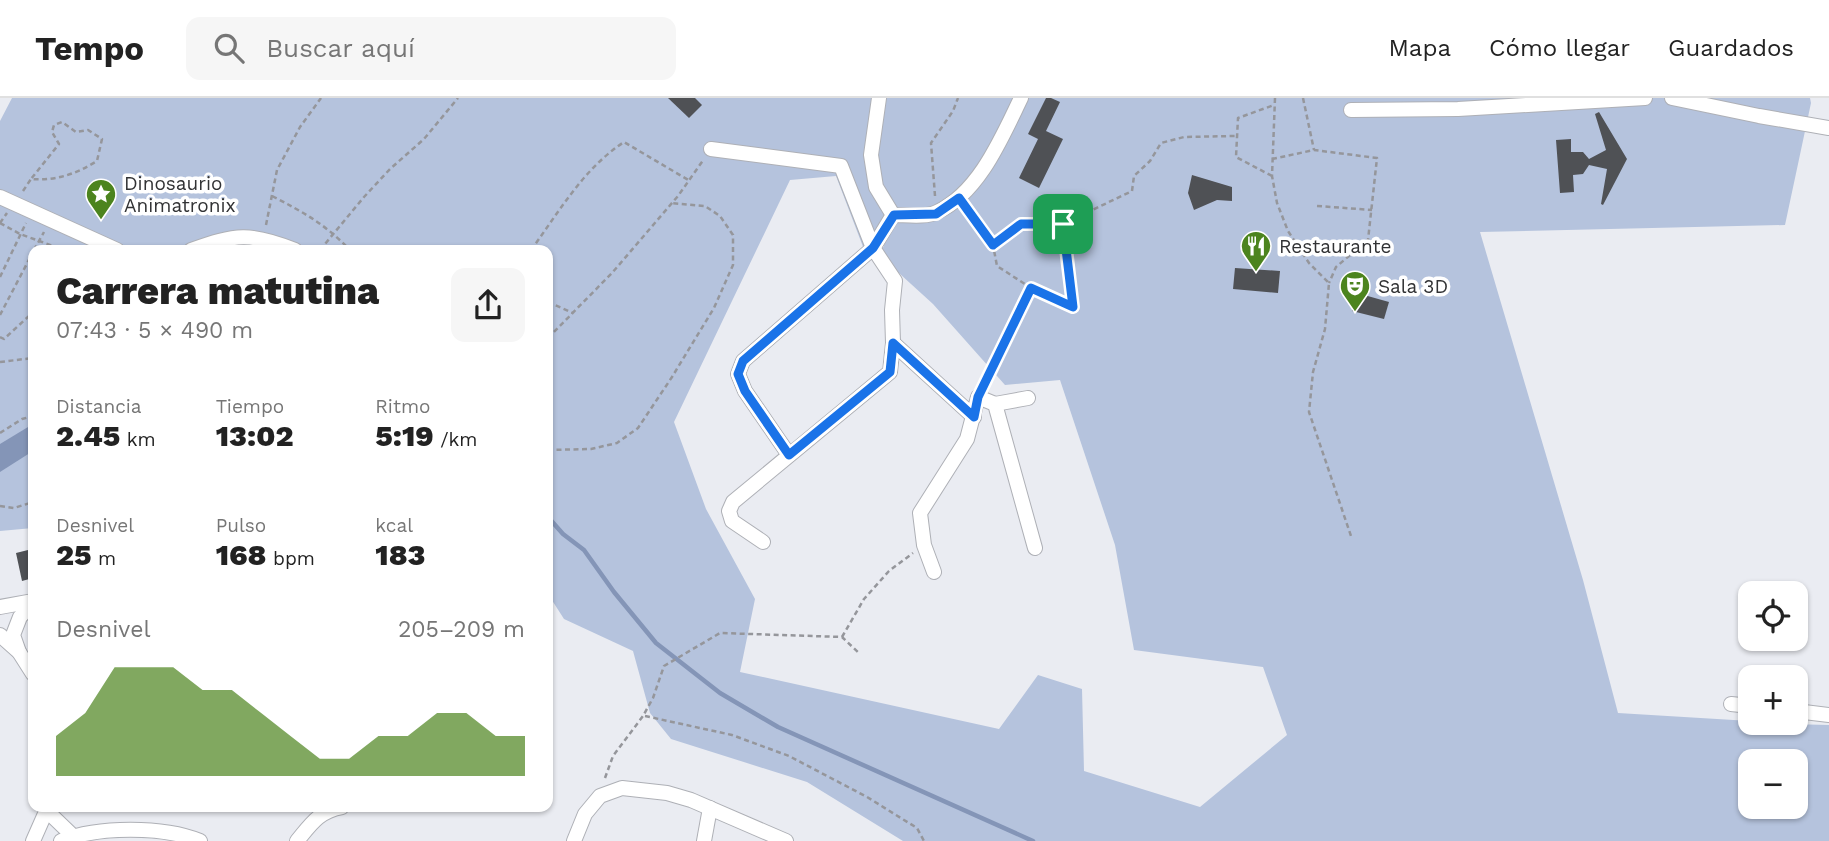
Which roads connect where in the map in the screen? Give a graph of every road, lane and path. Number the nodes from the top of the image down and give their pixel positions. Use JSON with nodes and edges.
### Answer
{"nodes":[{"id":1,"x":321,"y":98,"type":"edge"},
{"id":2,"x":458,"y":98,"type":"edge"},
{"id":3,"x":879,"y":98,"type":"edge"},
{"id":4,"x":958,"y":98,"type":"edge"},
{"id":5,"x":1021,"y":98,"type":"edge"},
{"id":6,"x":1275,"y":98,"type":"edge"},
{"id":7,"x":1303,"y":98,"type":"edge"},
{"id":8,"x":1645,"y":98,"type":"edge"},
{"id":9,"x":1672,"y":98,"type":"edge"},
{"id":10,"x":1561,"y":100,"type":"edge"},
{"id":11,"x":1274,"y":105,"type":"junction"},
{"id":12,"x":1351,"y":110,"type":"dead end"},
{"id":13,"x":1829,"y":128,"type":"edge"},
{"id":14,"x":1236,"y":136,"type":"junction"},
{"id":15,"x":711,"y":149,"type":"joint"},
{"id":16,"x":1314,"y":149,"type":"junction"},
{"id":17,"x":1272,"y":159,"type":"junction"},
{"id":18,"x":1272,"y":176,"type":"junction"},
{"id":19,"x":31,"y":179,"type":"junction"},
{"id":20,"x":690,"y":181,"type":"junction"},
{"id":21,"x":272,"y":196,"type":"junction"},
{"id":22,"x":959,"y":198,"type":"junction"},
{"id":23,"x":7,"y":200,"type":"edge"},
{"id":24,"x":671,"y":203,"type":"junction"},
{"id":25,"x":1317,"y":206,"type":"dead end"},
{"id":26,"x":1372,"y":210,"type":"junction"},
{"id":27,"x":32,"y":211,"type":"junction"},
{"id":28,"x":936,"y":214,"type":"junction"},
{"id":29,"x":894,"y":215,"type":"junction"},
{"id":30,"x":50,"y":219,"type":"junction"},
{"id":31,"x":0,"y":223,"type":"edge"},
{"id":32,"x":1063,"y":224,"type":"junction"},
{"id":33,"x":334,"y":233,"type":"junction"},
{"id":34,"x":20,"y":234,"type":"junction"},
{"id":35,"x":263,"y":239,"type":"junction"},
{"id":36,"x":40,"y":240,"type":"junction"},
{"id":37,"x":37,"y":245,"type":"edge"},
{"id":38,"x":51,"y":245,"type":"edge"},
{"id":39,"x":106,"y":245,"type":"edge"},
{"id":40,"x":206,"y":245,"type":"edge"},
{"id":41,"x":283,"y":245,"type":"edge"},
{"id":42,"x":324,"y":245,"type":"edge"},
{"id":43,"x":345,"y":245,"type":"edge"},
{"id":44,"x":534,"y":245,"type":"edge"},
{"id":45,"x":993,"y":245,"type":"junction"},
{"id":46,"x":873,"y":248,"type":"junction"},
{"id":47,"x":28,"y":262,"type":"edge"},
{"id":48,"x":0,"y":276,"type":"edge"},
{"id":49,"x":1329,"y":283,"type":"junction"},
{"id":50,"x":1031,"y":288,"type":"junction"},
{"id":51,"x":553,"y":304,"type":"edge"},
{"id":52,"x":573,"y":313,"type":"junction"},
{"id":53,"x":0,"y":315,"type":"edge"},
{"id":54,"x":28,"y":317,"type":"edge"},
{"id":55,"x":553,"y":333,"type":"edge"},
{"id":56,"x":0,"y":337,"type":"edge"},
{"id":57,"x":893,"y":343,"type":"junction"},
{"id":58,"x":28,"y":359,"type":"edge"},
{"id":59,"x":0,"y":362,"type":"edge"},
{"id":60,"x":978,"y":397,"type":"junction"},
{"id":61,"x":1028,"y":398,"type":"dead end"},
{"id":62,"x":995,"y":404,"type":"junction"},
{"id":63,"x":28,"y":417,"type":"edge"},
{"id":64,"x":974,"y":417,"type":"junction"},
{"id":65,"x":0,"y":433,"type":"edge"},
{"id":66,"x":553,"y":450,"type":"edge"},
{"id":67,"x":789,"y":455,"type":"junction"},
{"id":68,"x":28,"y":504,"type":"edge"},
{"id":69,"x":0,"y":506,"type":"edge"},
{"id":70,"x":1352,"y":539,"type":"dead end"},
{"id":71,"x":762,"y":542,"type":"dead end"},
{"id":72,"x":924,"y":545,"type":"junction"},
{"id":73,"x":1035,"y":548,"type":"dead end"},
{"id":74,"x":934,"y":572,"type":"dead end"},
{"id":75,"x":28,"y":603,"type":"edge"},
{"id":76,"x":0,"y":607,"type":"edge"},
{"id":77,"x":28,"y":608,"type":"edge"},
{"id":78,"x":0,"y":635,"type":"edge"},
{"id":79,"x":842,"y":637,"type":"junction"},
{"id":80,"x":19,"y":652,"type":"junction"},
{"id":81,"x":860,"y":654,"type":"dead end"},
{"id":82,"x":28,"y":666,"type":"edge"},
{"id":83,"x":1731,"y":704,"type":"dead end"},
{"id":84,"x":1738,"y":705,"type":"edge"},
{"id":85,"x":1808,"y":712,"type":"edge"},
{"id":86,"x":1829,"y":715,"type":"edge"},
{"id":87,"x":643,"y":716,"type":"junction"},
{"id":88,"x":600,"y":796,"type":"junction"},
{"id":89,"x":710,"y":808,"type":"junction"},
{"id":90,"x":47,"y":812,"type":"edge"},
{"id":91,"x":50,"y":812,"type":"edge"},
{"id":92,"x":325,"y":812,"type":"edge"},
{"id":93,"x":70,"y":839,"type":"edge"},
{"id":94,"x":33,"y":841,"type":"edge"},
{"id":95,"x":200,"y":841,"type":"edge"},
{"id":96,"x":297,"y":841,"type":"edge"},
{"id":97,"x":574,"y":841,"type":"edge"},
{"id":98,"x":704,"y":841,"type":"edge"},
{"id":99,"x":786,"y":841,"type":"edge"},
{"id":100,"x":924,"y":841,"type":"edge"}],
"edges":[{"from":1,"to":21,"type":"path"},
{"from":2,"to":33,"type":"path"},
{"from":3,"to":29,"type":"street"},
{"from":4,"to":28,"type":"path"},
{"from":5,"to":22,"type":"street"},
{"from":6,"to":11,"type":"path"},
{"from":7,"to":16,"type":"path"},
{"from":8,"to":10,"type":"street"},
{"from":9,"to":13,"type":"street"},
{"from":10,"to":12,"type":"street"},
{"from":11,"to":14,"type":"path"},
{"from":11,"to":17,"type":"path"},
{"from":14,"to":18,"type":"path"},
{"from":14,"to":32,"type":"path"},
{"from":15,"to":20,"type":"path"},
{"from":15,"to":46,"type":"street"},
{"from":16,"to":17,"type":"path"},
{"from":16,"to":26,"type":"path"},
{"from":17,"to":18,"type":"path"},
{"from":18,"to":49,"type":"path"},
{"from":19,"to":19,"type":"path"},
{"from":19,"to":23,"type":"path"},
{"from":20,"to":24,"type":"path"},
{"from":20,"to":44,"type":"path"},
{"from":21,"to":33,"type":"path"},
{"from":21,"to":35,"type":"path"},
{"from":22,"to":28,"type":"street"},
{"from":22,"to":45,"type":"path"},
{"from":23,"to":27,"type":"street"},
{"from":24,"to":52,"type":"path"},
{"from":24,"to":66,"type":"path"},
{"from":25,"to":26,"type":"path"},
{"from":26,"to":49,"type":"path"},
{"from":27,"to":30,"type":"street"},
{"from":27,"to":34,"type":"path"},
{"from":28,"to":29,"type":"street"},
{"from":29,"to":46,"type":"street"},
{"from":30,"to":36,"type":"path"},
{"from":30,"to":39,"type":"street"},
{"from":31,"to":34,"type":"path"},
{"from":32,"to":45,"type":"path"},
{"from":32,"to":50,"type":"path"},
{"from":33,"to":42,"type":"path"},
{"from":33,"to":43,"type":"path"},
{"from":34,"to":36,"type":"path"},
{"from":34,"to":48,"type":"path"},
{"from":35,"to":40,"type":"street"},
{"from":35,"to":41,"type":"street"},
{"from":36,"to":37,"type":"path"},
{"from":36,"to":38,"type":"path"},
{"from":45,"to":50,"type":"path"},
{"from":46,"to":57,"type":"street"},
{"from":46,"to":67,"type":"street"},
{"from":47,"to":53,"type":"path"},
{"from":49,"to":70,"type":"path"},
{"from":50,"to":60,"type":"path"},
{"from":51,"to":52,"type":"path"},
{"from":52,"to":55,"type":"path"},
{"from":54,"to":56,"type":"path"},
{"from":57,"to":64,"type":"street"},
{"from":57,"to":67,"type":"street"},
{"from":58,"to":59,"type":"path"},
{"from":60,"to":62,"type":"street"},
{"from":60,"to":64,"type":"street"},
{"from":61,"to":62,"type":"street"},
{"from":62,"to":73,"type":"street"},
{"from":63,"to":65,"type":"path"},
{"from":64,"to":72,"type":"street"},
{"from":67,"to":71,"type":"street"},
{"from":68,"to":69,"type":"path"},
{"from":72,"to":74,"type":"street"},
{"from":72,"to":79,"type":"path"},
{"from":75,"to":76,"type":"street"},
{"from":77,"to":80,"type":"street"},
{"from":78,"to":80,"type":"street"},
{"from":79,"to":81,"type":"path"},
{"from":79,"to":87,"type":"path"},
{"from":80,"to":82,"type":"street"},
{"from":83,"to":84,"type":"street"},
{"from":85,"to":86,"type":"street"},
{"from":87,"to":88,"type":"path"},
{"from":87,"to":100,"type":"path"},
{"from":88,"to":89,"type":"street"},
{"from":88,"to":97,"type":"street"},
{"from":89,"to":98,"type":"street"},
{"from":89,"to":99,"type":"street"},
{"from":90,"to":94,"type":"street"},
{"from":91,"to":93,"type":"street"},
{"from":92,"to":96,"type":"street"},
{"from":93,"to":95,"type":"street"}]}
